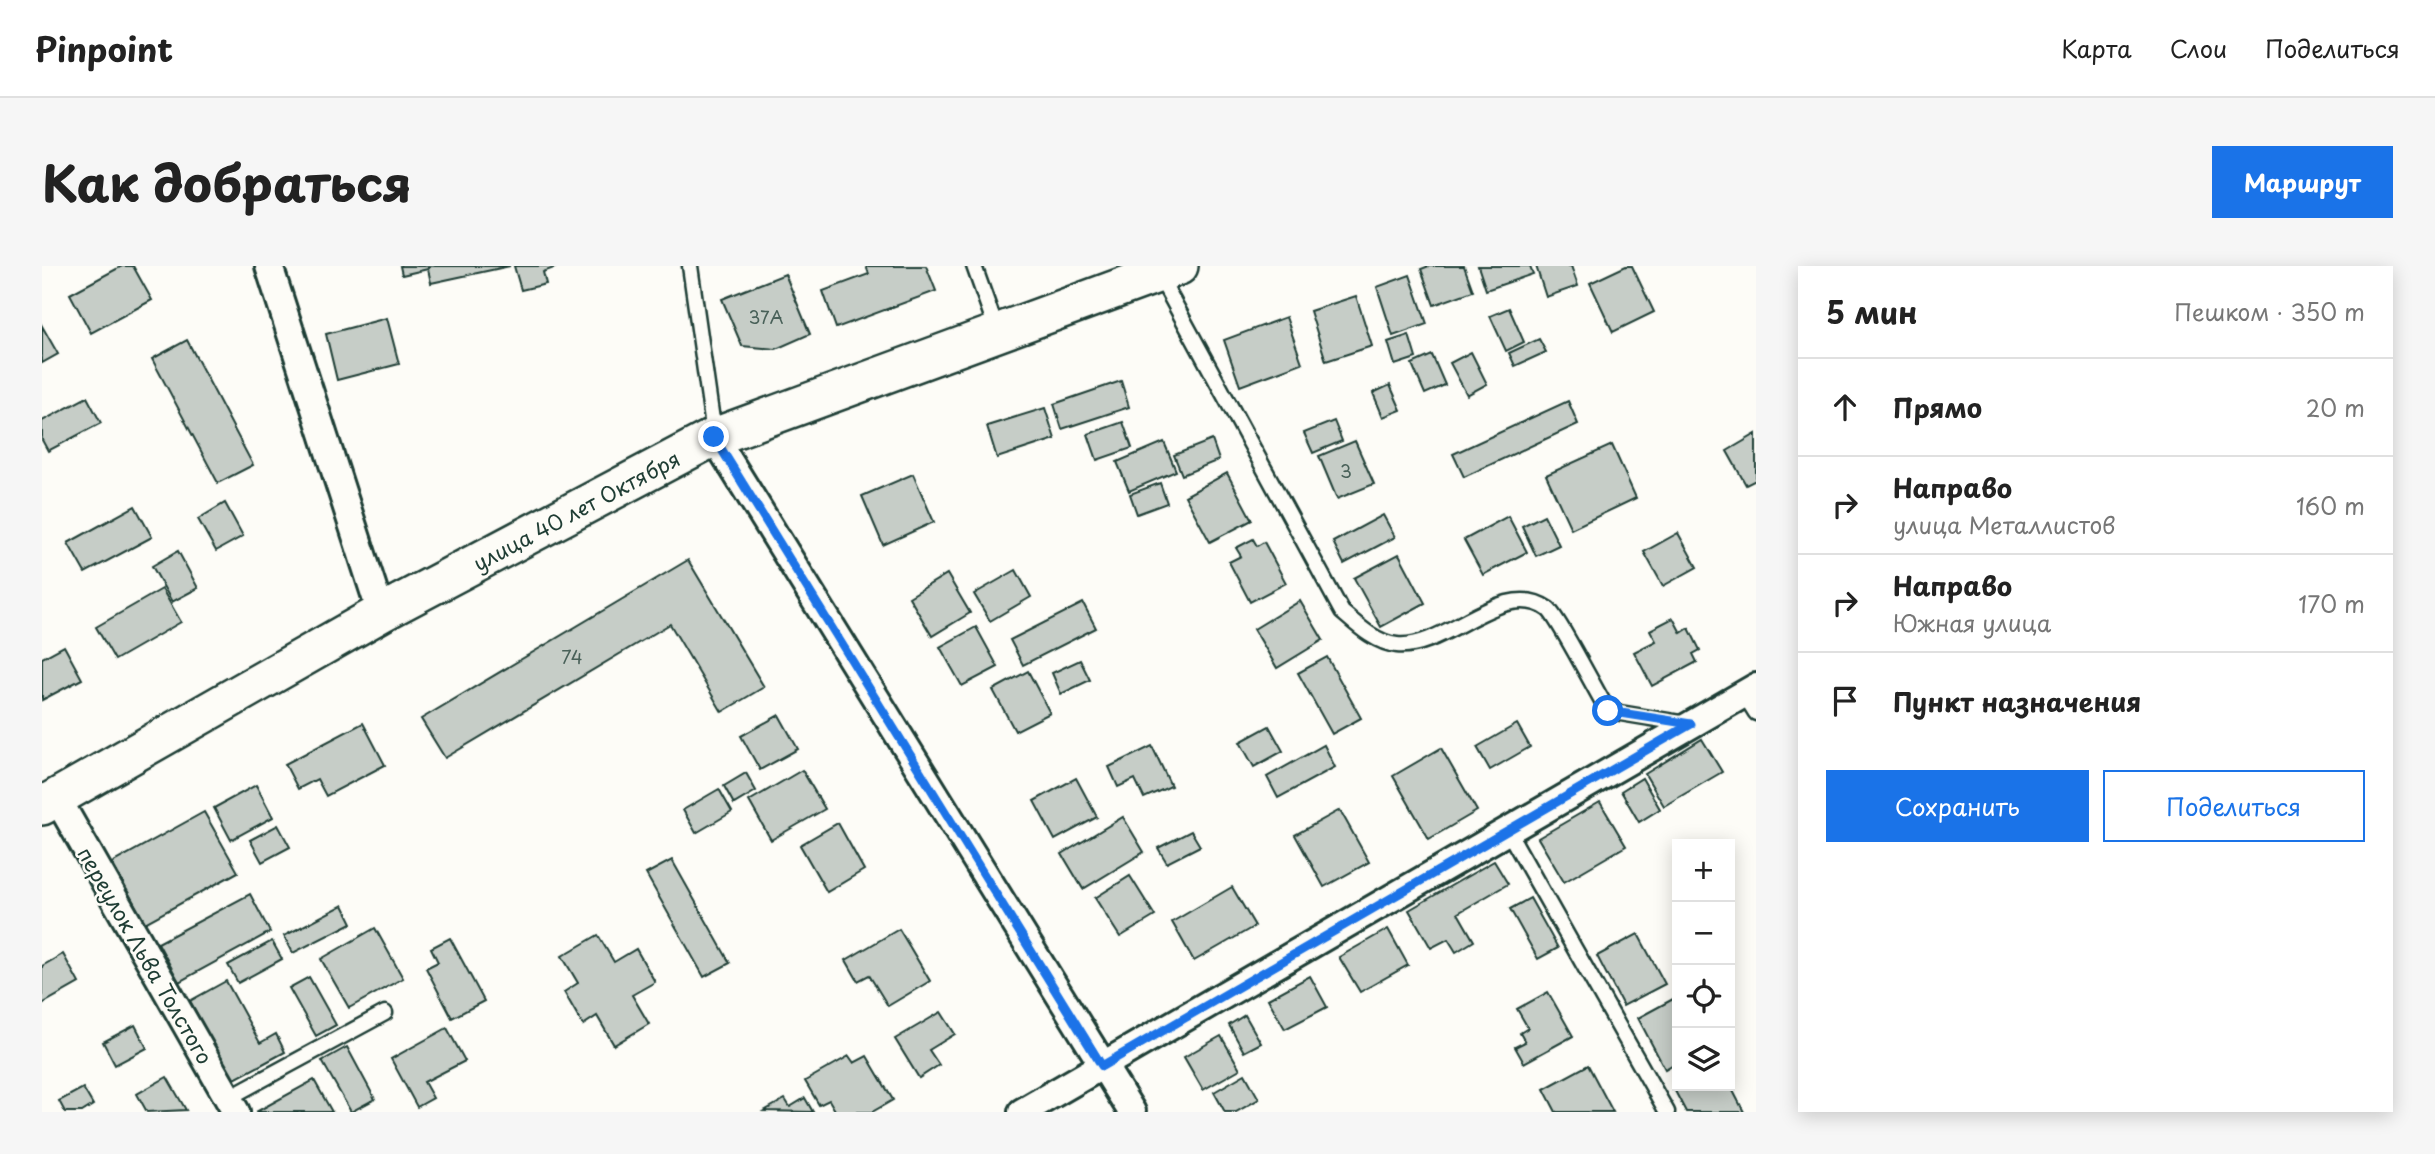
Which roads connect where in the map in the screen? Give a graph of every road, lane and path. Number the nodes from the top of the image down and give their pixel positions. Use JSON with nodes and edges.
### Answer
{"nodes":[{"id":1,"x":269,"y":266,"type":"edge"},
{"id":2,"x":690,"y":266,"type":"edge"},
{"id":3,"x":974,"y":266,"type":"edge"},
{"id":4,"x":1169,"y":270,"type":"edge"},
{"id":5,"x":998,"y":331,"type":"junction"},
{"id":6,"x":714,"y":437,"type":"junction"},
{"id":7,"x":381,"y":613,"type":"junction"},
{"id":8,"x":1752,"y":698,"type":"edge"},
{"id":9,"x":1691,"y":724,"type":"junction"},
{"id":10,"x":46,"y":803,"type":"edge"},
{"id":11,"x":1508,"y":831,"type":"junction"},
{"id":12,"x":385,"y":1013,"type":"dead end"},
{"id":13,"x":1102,"y":1066,"type":"junction"},
{"id":14,"x":232,"y":1105,"type":"edge"},
{"id":15,"x":1022,"y":1112,"type":"edge"},
{"id":16,"x":1132,"y":1112,"type":"edge"},
{"id":17,"x":1667,"y":1112,"type":"edge"}],
"edges":[{"from":1,"to":7,"type":"street"},
{"from":2,"to":6,"type":"lane"},
{"from":3,"to":5,"type":"lane"},
{"from":4,"to":5,"type":"street","name":"улица 40 лет Октября"},
{"from":4,"to":9,"type":"lane"},
{"from":5,"to":6,"type":"street","name":"улица 40 лет Октября"},
{"from":6,"to":7,"type":"street","name":"улица 40 лет Октября"},
{"from":6,"to":13,"type":"street"},
{"from":7,"to":10,"type":"street","name":"улица 40 лет Октября"},
{"from":8,"to":9,"type":"street"},
{"from":9,"to":11,"type":"street"},
{"from":10,"to":14,"type":"street","name":"переулок Льва Толстого"},
{"from":11,"to":13,"type":"street"},
{"from":11,"to":17,"type":"lane"},
{"from":12,"to":14,"type":"lane"},
{"from":13,"to":15,"type":"street"},
{"from":13,"to":16,"type":"street"}]}
